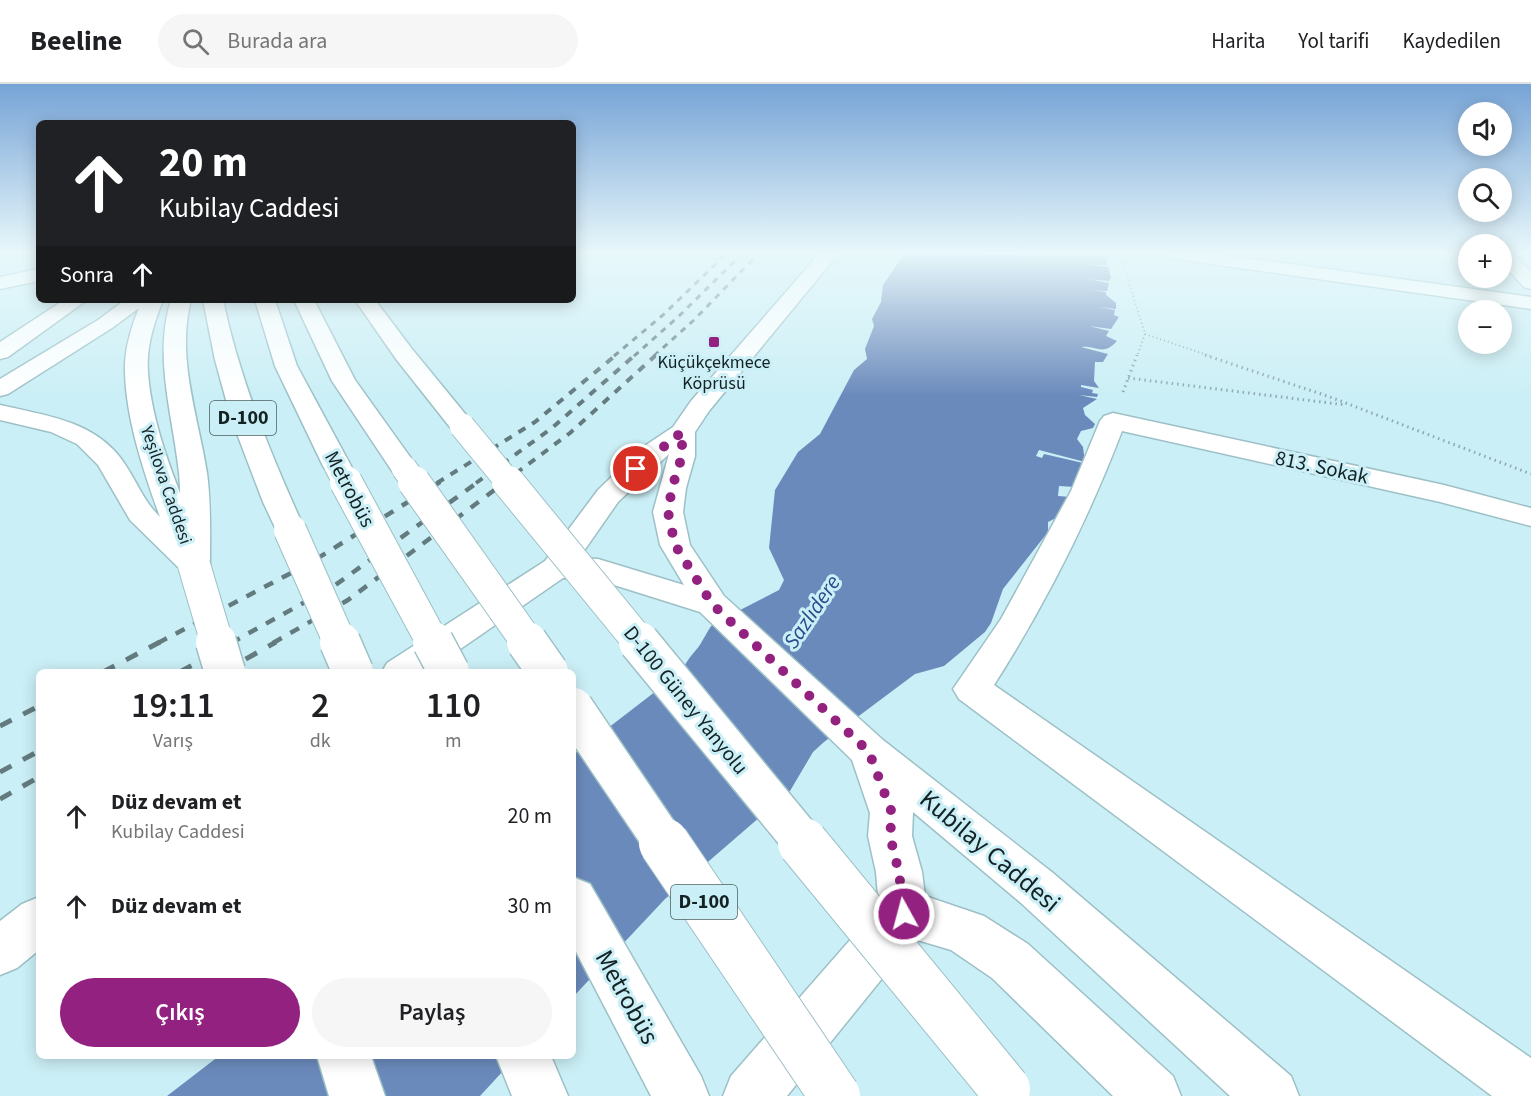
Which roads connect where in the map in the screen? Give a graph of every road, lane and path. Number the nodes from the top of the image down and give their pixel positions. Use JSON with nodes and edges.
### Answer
{"nodes":[{"id":1,"x":789,"y":301,"type":"edge"},
{"id":2,"x":1135,"y":301,"type":"edge"},
{"id":3,"x":73,"y":303,"type":"edge"},
{"id":4,"x":134,"y":303,"type":"edge"},
{"id":5,"x":152,"y":303,"type":"edge"},
{"id":6,"x":180,"y":303,"type":"edge"},
{"id":7,"x":214,"y":303,"type":"edge"},
{"id":8,"x":266,"y":303,"type":"edge"},
{"id":9,"x":305,"y":303,"type":"edge"},
{"id":10,"x":367,"y":303,"type":"edge"},
{"id":11,"x":1145,"y":334,"type":"junction"},
{"id":12,"x":0,"y":352,"type":"edge"},
{"id":13,"x":1128,"y":378,"type":"junction"},
{"id":14,"x":0,"y":390,"type":"edge"},
{"id":15,"x":1352,"y":406,"type":"junction"},
{"id":16,"x":0,"y":412,"type":"edge"},
{"id":17,"x":1113,"y":421,"type":"junction"},
{"id":18,"x":60,"y":427,"type":"junction"},
{"id":19,"x":682,"y":432,"type":"junction"},
{"id":20,"x":0,"y":436,"type":"edge"},
{"id":21,"x":1531,"y":474,"type":"edge"},
{"id":22,"x":1531,"y":517,"type":"edge"},
{"id":23,"x":194,"y":565,"type":"junction"},
{"id":24,"x":556,"y":568,"type":"junction"},
{"id":25,"x":712,"y":604,"type":"junction"},
{"id":26,"x":224,"y":669,"type":"edge"},
{"id":27,"x":352,"y":669,"type":"edge"},
{"id":28,"x":404,"y":669,"type":"edge"},
{"id":29,"x":448,"y":669,"type":"edge"},
{"id":30,"x":546,"y":669,"type":"edge"},
{"id":31,"x":576,"y":712,"type":"edge"},
{"id":32,"x":869,"y":752,"type":"junction"},
{"id":33,"x":576,"y":904,"type":"edge"},
{"id":34,"x":36,"y":908,"type":"edge"},
{"id":35,"x":904,"y":914,"type":"junction"},
{"id":36,"x":36,"y":922,"type":"edge"},
{"id":37,"x":0,"y":928,"type":"edge"},
{"id":38,"x":0,"y":951,"type":"edge"},
{"id":39,"x":345,"y":1059,"type":"edge"},
{"id":40,"x":524,"y":1059,"type":"edge"},
{"id":41,"x":1531,"y":1092,"type":"edge"},
{"id":42,"x":1008,"y":1093,"type":"edge"},
{"id":43,"x":357,"y":1096,"type":"edge"},
{"id":44,"x":540,"y":1096,"type":"edge"},
{"id":45,"x":681,"y":1096,"type":"edge"},
{"id":46,"x":752,"y":1096,"type":"edge"},
{"id":47,"x":835,"y":1096,"type":"edge"},
{"id":48,"x":1153,"y":1096,"type":"edge"},
{"id":49,"x":1271,"y":1096,"type":"edge"}],
"edges":[{"from":1,"to":19,"type":"main road"},
{"from":2,"to":11,"type":"path"},
{"from":3,"to":12,"type":"main road"},
{"from":4,"to":14,"type":"main road"},
{"from":5,"to":23,"type":"main road","name":"Yeşilova Caddesi"},
{"from":6,"to":23,"type":"main road"},
{"from":7,"to":27,"type":"main road","number":"D-100","bridge":true},
{"from":8,"to":29,"type":"main road","name":"Metrobüs","bridge":true},
{"from":9,"to":30,"type":"main road","bridge":true},
{"from":10,"to":42,"type":"main road","name":"D-100 Güney Yanyolu","bridge":true},
{"from":11,"to":13,"type":"path"},
{"from":11,"to":15,"type":"path"},
{"from":13,"to":15,"type":"path"},
{"from":13,"to":17,"type":"path"},
{"from":15,"to":21,"type":"path"},
{"from":16,"to":18,"type":"main road"},
{"from":17,"to":22,"type":"main road","name":"813. Sokak"},
{"from":17,"to":41,"type":"main road"},
{"from":18,"to":20,"type":"main road"},
{"from":18,"to":23,"type":"main road"},
{"from":19,"to":24,"type":"main road"},
{"from":19,"to":25,"type":"main road"},
{"from":23,"to":26,"type":"main road","bridge":true},
{"from":24,"to":25,"type":"main road"},
{"from":24,"to":28,"type":"main road"},
{"from":25,"to":32,"type":"main road","name":"Kubilay Caddesi"},
{"from":31,"to":47,"type":"main road","number":"D-100","bridge":true},
{"from":32,"to":35,"type":"main road"},
{"from":32,"to":49,"type":"main road","name":"Kubilay Caddesi"},
{"from":33,"to":45,"type":"main road","name":"Metrobüs"},
{"from":34,"to":37,"type":"main road"},
{"from":35,"to":46,"type":"main road"},
{"from":35,"to":48,"type":"main road"},
{"from":36,"to":38,"type":"main road"},
{"from":39,"to":43,"type":"main road"},
{"from":40,"to":44,"type":"main road"}]}
